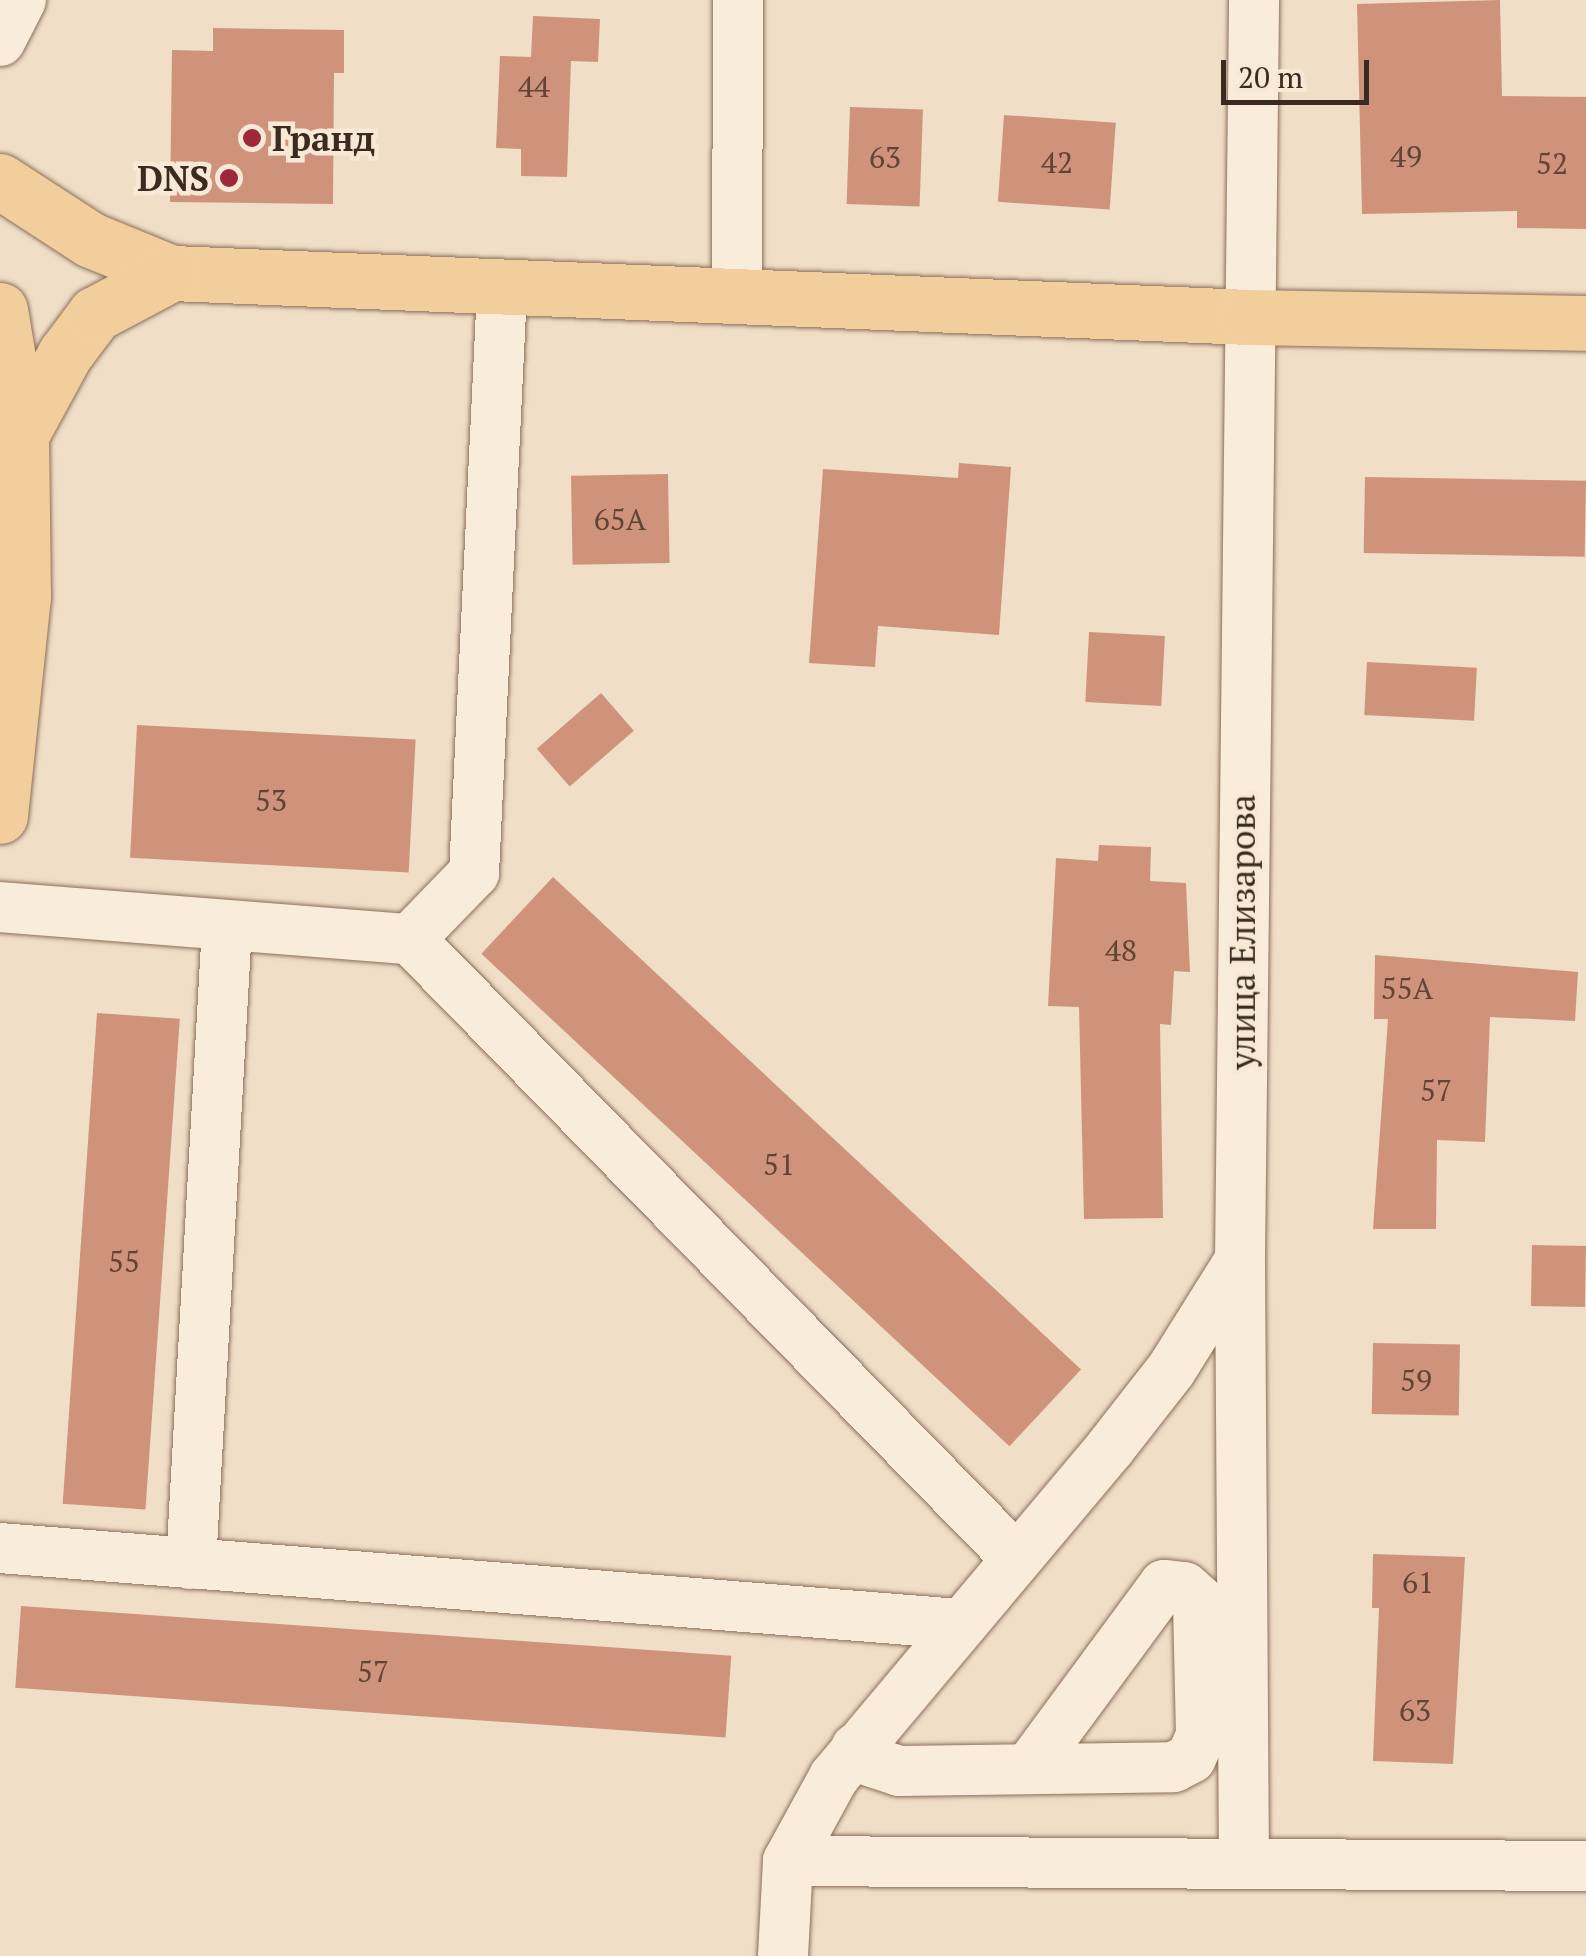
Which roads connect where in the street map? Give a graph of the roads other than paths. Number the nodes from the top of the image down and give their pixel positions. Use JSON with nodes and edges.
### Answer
{"nodes":[{"id":1,"x":21,"y":0,"type":"edge"},
{"id":2,"x":738,"y":0,"type":"edge"},
{"id":3,"x":1254,"y":0,"type":"edge"},
{"id":4,"x":0,"y":41,"type":"edge"},
{"id":5,"x":0,"y":180,"type":"edge"},
{"id":6,"x":172,"y":273,"type":"junction"},
{"id":7,"x":502,"y":291,"type":"junction"},
{"id":8,"x":736,"y":298,"type":"junction"},
{"id":9,"x":0,"y":310,"type":"edge"},
{"id":10,"x":1248,"y":317,"type":"junction"},
{"id":11,"x":1586,"y":323,"type":"edge"},
{"id":12,"x":21,"y":435,"type":"junction"},
{"id":13,"x":4,"y":734,"type":"edge"},
{"id":14,"x":0,"y":816,"type":"edge"},
{"id":15,"x":0,"y":907,"type":"edge"},
{"id":16,"x":227,"y":926,"type":"junction"},
{"id":17,"x":410,"y":939,"type":"junction"},
{"id":18,"x":1240,"y":1260,"type":"junction"},
{"id":19,"x":0,"y":1548,"type":"edge"},
{"id":20,"x":1016,"y":1558,"type":"junction"},
{"id":21,"x":191,"y":1564,"type":"junction"},
{"id":22,"x":959,"y":1624,"type":"junction"},
{"id":23,"x":856,"y":1748,"type":"junction"},
{"id":24,"x":1030,"y":1767,"type":"dead end"},
{"id":25,"x":788,"y":1861,"type":"junction"},
{"id":26,"x":1244,"y":1864,"type":"junction"},
{"id":27,"x":1586,"y":1866,"type":"edge"},
{"id":28,"x":782,"y":1956,"type":"edge"}],
"edges":[{"from":1,"to":4,"type":"street"},
{"from":2,"to":8,"type":"street"},
{"from":3,"to":10,"type":"street","name":"улица Елизарова"},
{"from":5,"to":6,"type":"main road"},
{"from":6,"to":7,"type":"main road"},
{"from":6,"to":12,"type":"main road"},
{"from":7,"to":8,"type":"main road"},
{"from":7,"to":17,"type":"street"},
{"from":8,"to":10,"type":"main road"},
{"from":9,"to":12,"type":"main road"},
{"from":10,"to":11,"type":"main road"},
{"from":10,"to":18,"type":"street","name":"улица Елизарова"},
{"from":12,"to":13,"type":"main road"},
{"from":13,"to":14,"type":"main road"},
{"from":15,"to":16,"type":"street"},
{"from":16,"to":17,"type":"street"},
{"from":16,"to":21,"type":"street"},
{"from":17,"to":20,"type":"street"},
{"from":18,"to":20,"type":"street"},
{"from":18,"to":26,"type":"street","name":"улица Елизарова"},
{"from":19,"to":21,"type":"street"},
{"from":20,"to":22,"type":"street"},
{"from":21,"to":22,"type":"street"},
{"from":22,"to":23,"type":"street"},
{"from":23,"to":24,"type":"street"},
{"from":23,"to":25,"type":"street"},
{"from":25,"to":26,"type":"street"},
{"from":25,"to":28,"type":"street"},
{"from":26,"to":27,"type":"street"}]}
